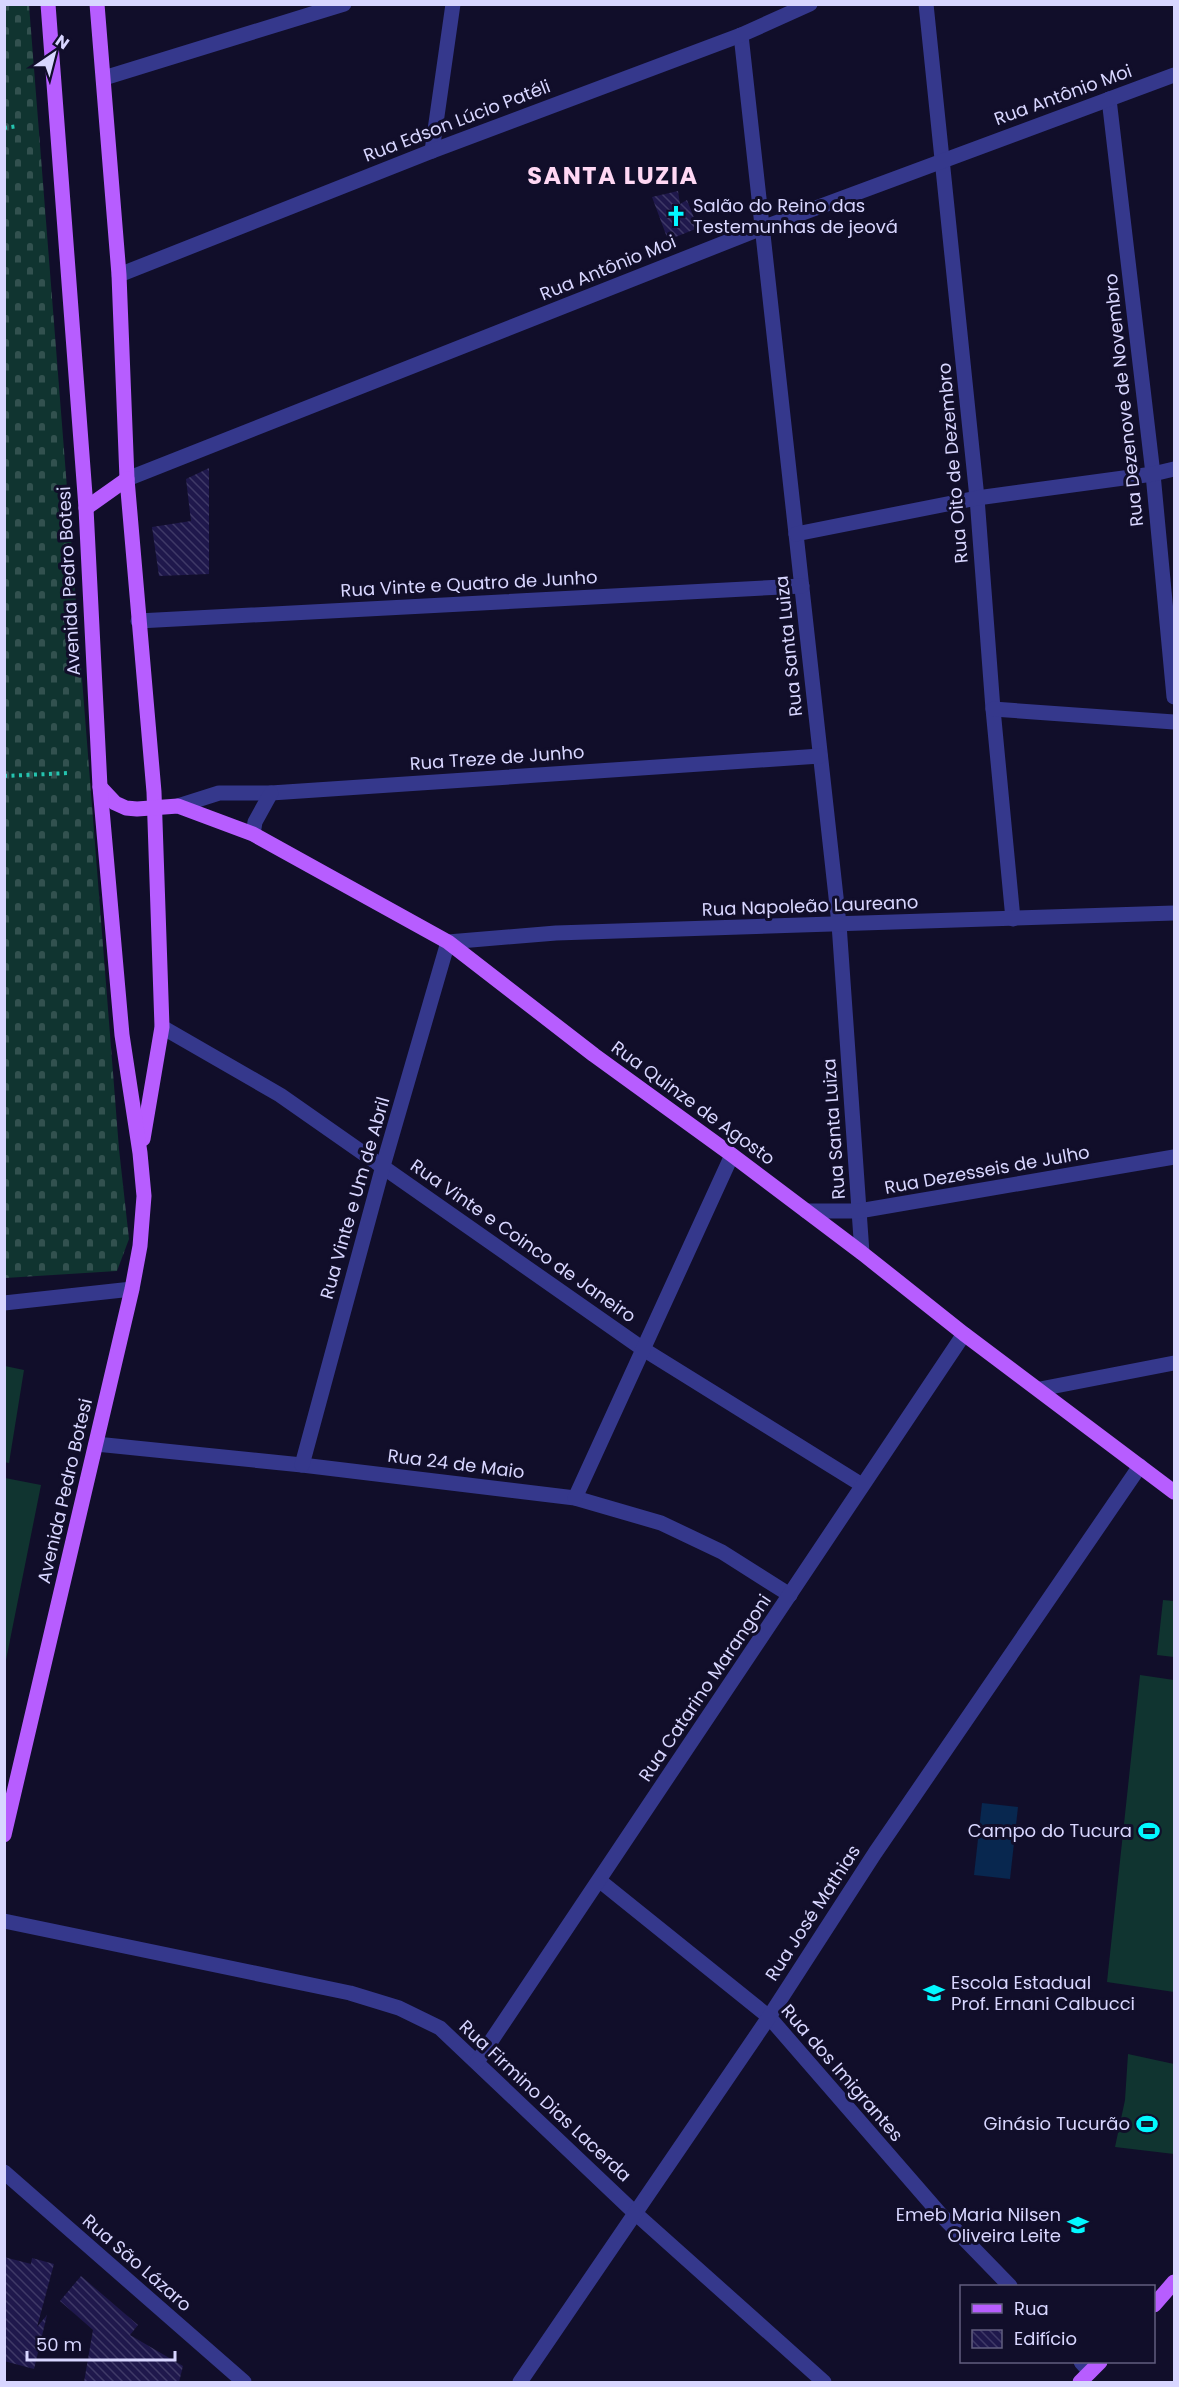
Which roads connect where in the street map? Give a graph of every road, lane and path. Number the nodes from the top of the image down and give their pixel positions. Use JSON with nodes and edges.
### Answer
{"nodes":[{"id":1,"x":48,"y":4,"type":"edge"},
{"id":2,"x":97,"y":4,"type":"edge"},
{"id":3,"x":344,"y":4,"type":"edge"},
{"id":4,"x":453,"y":4,"type":"edge"},
{"id":5,"x":810,"y":4,"type":"edge"},
{"id":6,"x":926,"y":4,"type":"edge"},
{"id":7,"x":741,"y":35,"type":"junction"},
{"id":8,"x":1174,"y":75,"type":"edge"},
{"id":9,"x":104,"y":78,"type":"junction"},
{"id":10,"x":1109,"y":99,"type":"junction"},
{"id":11,"x":18,"y":126,"type":"dead end"},
{"id":12,"x":4,"y":128,"type":"edge"},
{"id":13,"x":432,"y":151,"type":"junction"},
{"id":14,"x":941,"y":161,"type":"junction"},
{"id":15,"x":762,"y":228,"type":"junction"},
{"id":16,"x":119,"y":275,"type":"junction"},
{"id":17,"x":1174,"y":469,"type":"edge"},
{"id":18,"x":1153,"y":474,"type":"junction"},
{"id":19,"x":127,"y":479,"type":"junction"},
{"id":20,"x":977,"y":498,"type":"junction"},
{"id":21,"x":86,"y":508,"type":"junction"},
{"id":22,"x":796,"y":534,"type":"junction"},
{"id":23,"x":802,"y":586,"type":"junction"},
{"id":24,"x":138,"y":621,"type":"junction"},
{"id":25,"x":1174,"y":697,"type":"edge"},
{"id":26,"x":993,"y":709,"type":"junction"},
{"id":27,"x":1174,"y":722,"type":"edge"},
{"id":28,"x":820,"y":756,"type":"junction"},
{"id":29,"x":69,"y":773,"type":"dead end"},
{"id":30,"x":4,"y":776,"type":"edge"},
{"id":31,"x":100,"y":787,"type":"junction"},
{"id":32,"x":271,"y":793,"type":"junction"},
{"id":33,"x":178,"y":806,"type":"junction"},
{"id":34,"x":154,"y":807,"type":"junction"},
{"id":35,"x":253,"y":834,"type":"junction"},
{"id":36,"x":1174,"y":913,"type":"edge"},
{"id":37,"x":1013,"y":919,"type":"junction"},
{"id":38,"x":839,"y":924,"type":"junction"},
{"id":39,"x":448,"y":942,"type":"junction"},
{"id":40,"x":162,"y":1027,"type":"junction"},
{"id":41,"x":141,"y":1153,"type":"junction"},
{"id":42,"x":732,"y":1155,"type":"junction"},
{"id":43,"x":1174,"y":1157,"type":"edge"},
{"id":44,"x":383,"y":1166,"type":"junction"},
{"id":45,"x":806,"y":1211,"type":"junction"},
{"id":46,"x":859,"y":1211,"type":"junction"},
{"id":47,"x":862,"y":1253,"type":"junction"},
{"id":48,"x":132,"y":1289,"type":"junction"},
{"id":49,"x":4,"y":1304,"type":"edge"},
{"id":50,"x":964,"y":1334,"type":"junction"},
{"id":51,"x":643,"y":1349,"type":"junction"},
{"id":52,"x":1174,"y":1363,"type":"edge"},
{"id":53,"x":1040,"y":1389,"type":"junction"},
{"id":54,"x":96,"y":1444,"type":"junction"},
{"id":55,"x":302,"y":1465,"type":"junction"},
{"id":56,"x":1140,"y":1466,"type":"junction"},
{"id":57,"x":862,"y":1485,"type":"junction"},
{"id":58,"x":1174,"y":1492,"type":"edge"},
{"id":59,"x":575,"y":1498,"type":"junction"},
{"id":60,"x":790,"y":1595,"type":"junction"},
{"id":61,"x":4,"y":1835,"type":"edge"},
{"id":62,"x":600,"y":1881,"type":"junction"},
{"id":63,"x":4,"y":1921,"type":"edge"},
{"id":64,"x":769,"y":2017,"type":"junction"},
{"id":65,"x":477,"y":2062,"type":"junction"},
{"id":66,"x":4,"y":2172,"type":"edge"},
{"id":67,"x":635,"y":2212,"type":"junction"},
{"id":68,"x":1174,"y":2282,"type":"edge"},
{"id":69,"x":1009,"y":2285,"type":"edge"},
{"id":70,"x":1155,"y":2304,"type":"edge"},
{"id":71,"x":244,"y":2382,"type":"edge"},
{"id":72,"x":520,"y":2382,"type":"edge"},
{"id":73,"x":824,"y":2382,"type":"edge"}],
"edges":[{"from":1,"to":21,"type":"main road","name":"Avenida Pedro Botesi"},
{"from":2,"to":9,"type":"main road","name":"Avenida Pedro Botesi"},
{"from":3,"to":9,"type":"street"},
{"from":4,"to":13,"type":"street"},
{"from":5,"to":7,"type":"street","name":"Rua Edson Lúcio Patéli"},
{"from":6,"to":14,"type":"street","name":"Rua Oito de Dezembro"},
{"from":7,"to":13,"type":"street","name":"Rua Edson Lúcio Patéli"},
{"from":7,"to":15,"type":"street","name":"Rua Santa Luiza"},
{"from":8,"to":10,"type":"street","name":"Rua Antônio Moi"},
{"from":9,"to":16,"type":"main road","name":"Avenida Pedro Botesi"},
{"from":10,"to":14,"type":"street","name":"Rua Antônio Moi"},
{"from":10,"to":18,"type":"street","name":"Rua Dezenove de Novembro"},
{"from":11,"to":12,"type":"path"},
{"from":13,"to":16,"type":"street","name":"Rua Edson Lúcio Patéli"},
{"from":14,"to":15,"type":"street","name":"Rua Antônio Moi"},
{"from":14,"to":20,"type":"street","name":"Rua Oito de Dezembro"},
{"from":15,"to":19,"type":"street","name":"Rua Antônio Moi"},
{"from":15,"to":22,"type":"street","name":"Rua Santa Luiza"},
{"from":16,"to":19,"type":"main road","name":"Avenida Pedro Botesi"},
{"from":17,"to":18,"type":"street"},
{"from":18,"to":20,"type":"street"},
{"from":18,"to":25,"type":"street","name":"Rua Dezenove de Novembro"},
{"from":19,"to":21,"type":"main road"},
{"from":19,"to":24,"type":"main road","name":"Avenida Pedro Botesi"},
{"from":20,"to":22,"type":"street"},
{"from":20,"to":26,"type":"street","name":"Rua Oito de Dezembro"},
{"from":21,"to":31,"type":"main road","name":"Avenida Pedro Botesi"},
{"from":22,"to":23,"type":"street","name":"Rua Santa Luiza"},
{"from":23,"to":24,"type":"street","name":"Rua Vinte e Quatro de Junho"},
{"from":23,"to":28,"type":"street","name":"Rua Santa Luiza"},
{"from":24,"to":34,"type":"main road","name":"Avenida Pedro Botesi"},
{"from":26,"to":27,"type":"street"},
{"from":26,"to":37,"type":"street","name":"Rua Oito de Dezembro"},
{"from":28,"to":32,"type":"street","name":"Rua Treze de Junho"},
{"from":28,"to":38,"type":"street","name":"Rua Santa Luiza"},
{"from":29,"to":30,"type":"path"},
{"from":31,"to":34,"type":"main road","name":"Rua Quinze de Agosto"},
{"from":31,"to":41,"type":"main road","name":"Avenida Pedro Botesi"},
{"from":32,"to":33,"type":"street","name":"Rua Treze de Junho"},
{"from":32,"to":35,"type":"street"},
{"from":33,"to":34,"type":"main road","name":"Rua Quinze de Agosto"},
{"from":33,"to":35,"type":"main road","name":"Rua Quinze de Agosto"},
{"from":34,"to":40,"type":"main road","name":"Avenida Pedro Botesi"},
{"from":35,"to":39,"type":"main road","name":"Rua Quinze de Agosto"},
{"from":36,"to":37,"type":"street","name":"Rua Napoleão Laureano"},
{"from":37,"to":38,"type":"street","name":"Rua Napoleão Laureano"},
{"from":38,"to":39,"type":"street","name":"Rua Napoleão Laureano"},
{"from":38,"to":46,"type":"street","name":"Rua Santa Luiza"},
{"from":39,"to":42,"type":"main road","name":"Rua Quinze de Agosto"},
{"from":39,"to":44,"type":"street","name":"Rua Vinte e Um de Abril"},
{"from":40,"to":41,"type":"main road","name":"Avenida Pedro Botesi"},
{"from":40,"to":44,"type":"street","name":"Rua Vinte e Coinco de Janeiro"},
{"from":41,"to":48,"type":"main road","name":"Avenida Pedro Botesi"},
{"from":42,"to":45,"type":"main road","name":"Rua Quinze de Agosto"},
{"from":42,"to":51,"type":"street"},
{"from":43,"to":46,"type":"street","name":"Rua Dezesseis de Julho"},
{"from":44,"to":51,"type":"street","name":"Rua Vinte e Coinco de Janeiro"},
{"from":44,"to":55,"type":"street","name":"Rua Vinte e Um de Abril"},
{"from":45,"to":46,"type":"street","name":"Rua Dezesseis de Julho"},
{"from":45,"to":47,"type":"main road","name":"Rua Quinze de Agosto"},
{"from":46,"to":47,"type":"street","name":"Rua Santa Luiza"},
{"from":47,"to":50,"type":"main road","name":"Rua Quinze de Agosto"},
{"from":48,"to":49,"type":"street"},
{"from":48,"to":54,"type":"main road","name":"Avenida Pedro Botesi"},
{"from":50,"to":53,"type":"main road","name":"Rua Quinze de Agosto"},
{"from":50,"to":57,"type":"street","name":"Rua Catarino Marangoni"},
{"from":51,"to":57,"type":"street","name":"Rua Vinte e Coinco de Janeiro"},
{"from":51,"to":59,"type":"street"},
{"from":52,"to":53,"type":"street"},
{"from":53,"to":56,"type":"main road","name":"Rua Quinze de Agosto"},
{"from":54,"to":55,"type":"street","name":"Rua 24 de Maio"},
{"from":54,"to":61,"type":"main road","name":"Avenida Pedro Botesi"},
{"from":55,"to":59,"type":"street","name":"Rua 24 de Maio"},
{"from":56,"to":58,"type":"main road","name":"Rua Quinze de Agosto"},
{"from":56,"to":64,"type":"street","name":"Rua José Mathias"},
{"from":57,"to":60,"type":"street","name":"Rua Catarino Marangoni"},
{"from":59,"to":60,"type":"street","name":"Rua 24 de Maio"},
{"from":60,"to":62,"type":"street","name":"Rua Catarino Marangoni"},
{"from":62,"to":64,"type":"street","name":"Rua dos Imigrantes"},
{"from":62,"to":65,"type":"street","name":"Rua Catarino Marangoni"},
{"from":63,"to":65,"type":"street","name":"Rua Firmino Dias Lacerda"},
{"from":64,"to":67,"type":"street","name":"Rua José Mathias"},
{"from":64,"to":69,"type":"street","name":"Rua dos Imigrantes"},
{"from":65,"to":67,"type":"street","name":"Rua Firmino Dias Lacerda"},
{"from":66,"to":71,"type":"street","name":"Rua São Lázaro"},
{"from":67,"to":72,"type":"street","name":"Rua José Mathias"},
{"from":67,"to":73,"type":"street","name":"Rua Firmino Dias Lacerda"},
{"from":68,"to":70,"type":"main road"}]}
